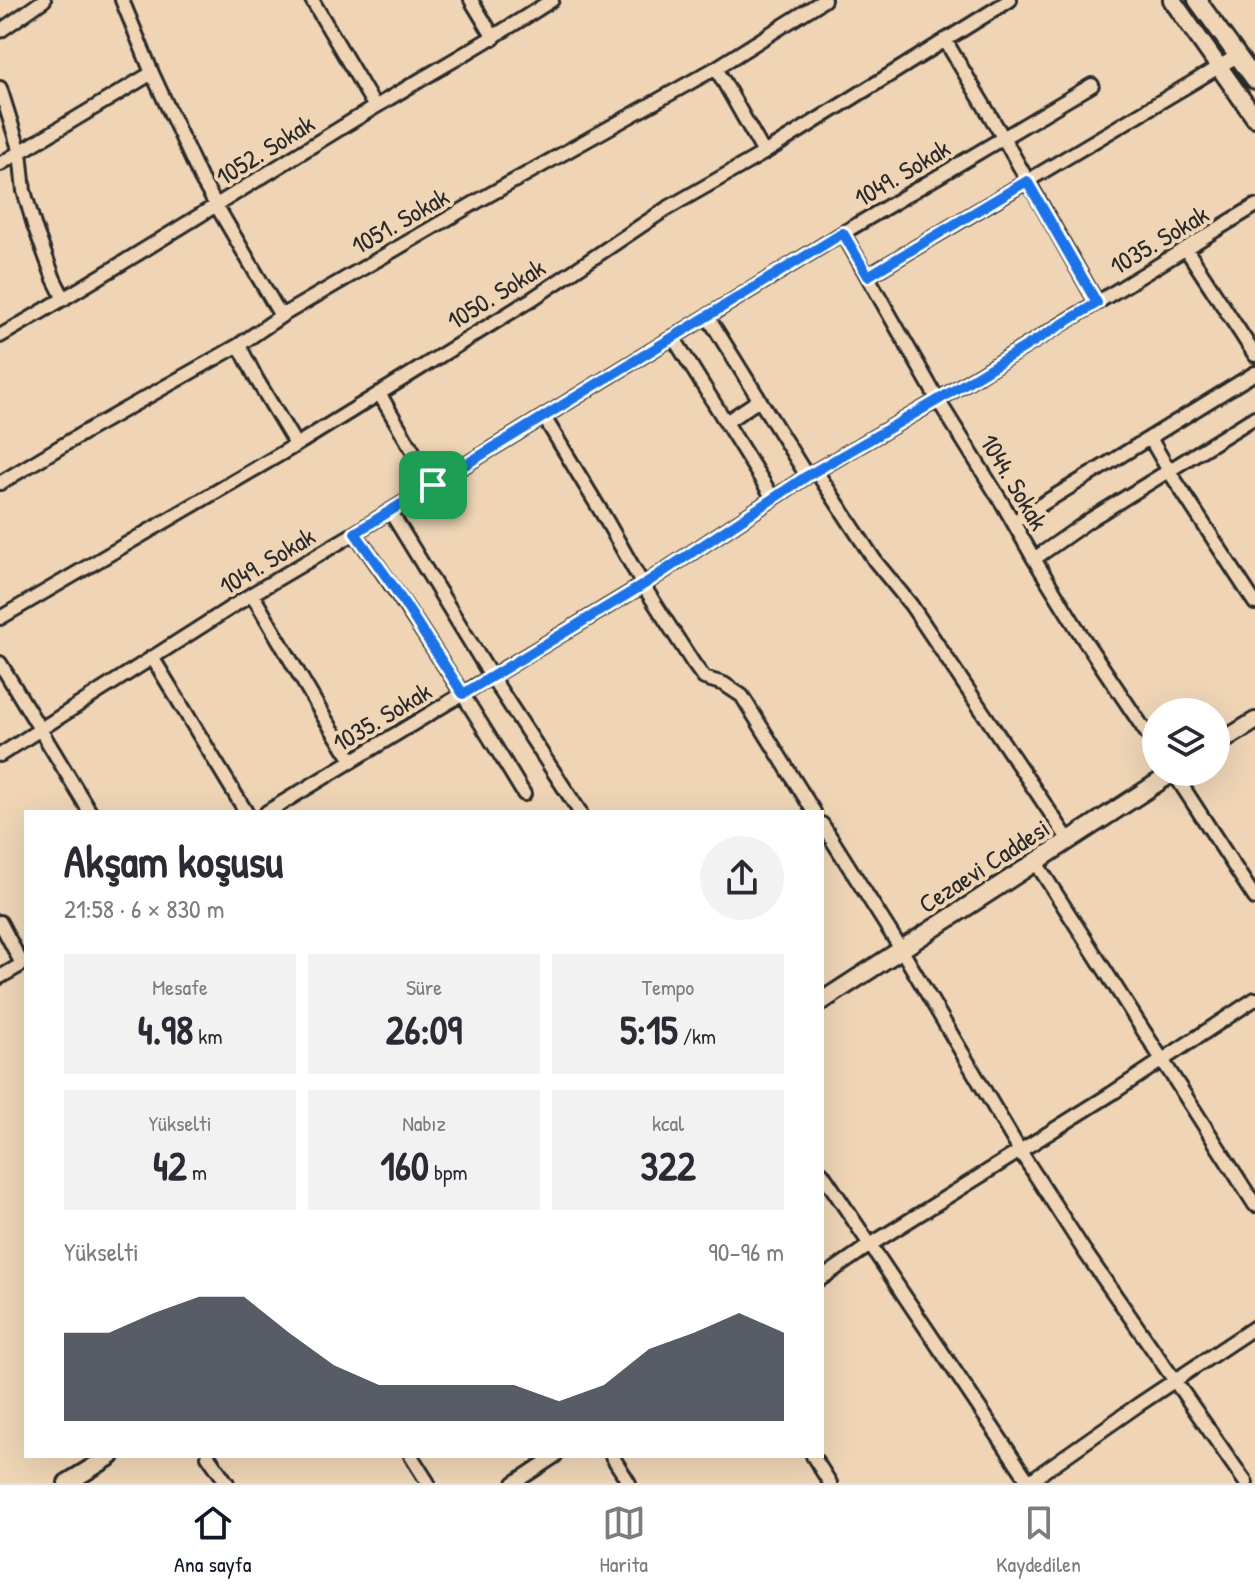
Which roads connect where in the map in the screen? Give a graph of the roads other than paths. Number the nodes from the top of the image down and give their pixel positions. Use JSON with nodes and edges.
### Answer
{"nodes":[{"id":1,"x":44,"y":0,"type":"edge"},
{"id":2,"x":122,"y":0,"type":"edge"},
{"id":3,"x":312,"y":0,"type":"edge"},
{"id":4,"x":471,"y":0,"type":"edge"},
{"id":5,"x":552,"y":0,"type":"edge"},
{"id":6,"x":824,"y":0,"type":"edge"},
{"id":7,"x":1010,"y":0,"type":"edge"},
{"id":8,"x":1172,"y":0,"type":"edge"},
{"id":9,"x":1197,"y":0,"type":"edge"},
{"id":10,"x":0,"y":31,"type":"edge"},
{"id":11,"x":494,"y":38,"type":"junction"},
{"id":12,"x":945,"y":40,"type":"junction"},
{"id":13,"x":1237,"y":56,"type":"junction"},
{"id":14,"x":716,"y":68,"type":"junction"},
{"id":15,"x":1219,"y":68,"type":"junction"},
{"id":16,"x":152,"y":73,"type":"junction"},
{"id":17,"x":1255,"y":80,"type":"edge"},
{"id":18,"x":1092,"y":85,"type":"dead end"},
{"id":19,"x":0,"y":88,"type":"edge"},
{"id":20,"x":375,"y":107,"type":"junction"},
{"id":21,"x":1255,"y":118,"type":"edge"},
{"id":22,"x":1004,"y":139,"type":"junction"},
{"id":23,"x":20,"y":152,"type":"junction"},
{"id":24,"x":764,"y":153,"type":"junction"},
{"id":25,"x":0,"y":164,"type":"edge"},
{"id":26,"x":1027,"y":181,"type":"junction"},
{"id":27,"x":217,"y":206,"type":"junction"},
{"id":28,"x":1255,"y":206,"type":"edge"},
{"id":29,"x":843,"y":233,"type":"junction"},
{"id":30,"x":1186,"y":249,"type":"junction"},
{"id":31,"x":868,"y":276,"type":"junction"},
{"id":32,"x":64,"y":299,"type":"junction"},
{"id":33,"x":1097,"y":303,"type":"junction"},
{"id":34,"x":281,"y":316,"type":"junction"},
{"id":35,"x":708,"y":317,"type":"junction"},
{"id":36,"x":0,"y":336,"type":"edge"},
{"id":37,"x":673,"y":337,"type":"junction"},
{"id":38,"x":239,"y":345,"type":"junction"},
{"id":39,"x":1255,"y":355,"type":"edge"},
{"id":40,"x":1255,"y":373,"type":"edge"},
{"id":41,"x":379,"y":393,"type":"junction"},
{"id":42,"x":759,"y":400,"type":"junction"},
{"id":43,"x":938,"y":400,"type":"junction"},
{"id":44,"x":544,"y":417,"type":"junction"},
{"id":45,"x":1255,"y":417,"type":"edge"},
{"id":46,"x":726,"y":422,"type":"junction"},
{"id":47,"x":1150,"y":438,"type":"junction"},
{"id":48,"x":296,"y":445,"type":"junction"},
{"id":49,"x":1169,"y":471,"type":"junction"},
{"id":50,"x":812,"y":474,"type":"junction"},
{"id":51,"x":0,"y":483,"type":"edge"},
{"id":52,"x":433,"y":485,"type":"junction"},
{"id":53,"x":773,"y":498,"type":"junction"},
{"id":54,"x":390,"y":511,"type":"junction"},
{"id":55,"x":1013,"y":522,"type":"junction"},
{"id":56,"x":355,"y":533,"type":"junction"},
{"id":57,"x":1034,"y":559,"type":"junction"},
{"id":58,"x":643,"y":585,"type":"junction"},
{"id":59,"x":252,"y":594,"type":"junction"},
{"id":60,"x":1255,"y":603,"type":"edge"},
{"id":61,"x":0,"y":618,"type":"edge"},
{"id":62,"x":152,"y":657,"type":"junction"},
{"id":63,"x":0,"y":663,"type":"edge"},
{"id":64,"x":491,"y":676,"type":"junction"},
{"id":65,"x":463,"y":694,"type":"junction"},
{"id":66,"x":1255,"y":721,"type":"edge"},
{"id":67,"x":1142,"y":726,"type":"edge"},
{"id":68,"x":41,"y":730,"type":"junction"},
{"id":69,"x":1230,"y":736,"type":"edge"},
{"id":70,"x":0,"y":755,"type":"edge"},
{"id":71,"x":352,"y":760,"type":"junction"},
{"id":72,"x":1151,"y":786,"type":"edge"},
{"id":73,"x":1182,"y":786,"type":"edge"},
{"id":74,"x":524,"y":794,"type":"dead end"},
{"id":75,"x":89,"y":810,"type":"edge"},
{"id":76,"x":245,"y":810,"type":"edge"},
{"id":77,"x":270,"y":810,"type":"edge"},
{"id":78,"x":579,"y":810,"type":"edge"},
{"id":79,"x":813,"y":810,"type":"edge"},
{"id":80,"x":824,"y":827,"type":"edge"},
{"id":81,"x":1068,"y":839,"type":"junction"},
{"id":82,"x":1035,"y":861,"type":"junction"},
{"id":83,"x":1255,"y":898,"type":"edge"},
{"id":84,"x":0,"y":922,"type":"edge"},
{"id":85,"x":901,"y":949,"type":"junction"},
{"id":86,"x":24,"y":963,"type":"edge"},
{"id":87,"x":0,"y":977,"type":"edge"},
{"id":88,"x":1255,"y":999,"type":"edge"},
{"id":89,"x":824,"y":1000,"type":"edge"},
{"id":90,"x":1162,"y":1060,"type":"junction"},
{"id":91,"x":1020,"y":1151,"type":"junction"},
{"id":92,"x":824,"y":1176,"type":"edge"},
{"id":93,"x":1255,"y":1205,"type":"edge"},
{"id":94,"x":870,"y":1245,"type":"junction"},
{"id":95,"x":824,"y":1277,"type":"edge"},
{"id":96,"x":1255,"y":1327,"type":"edge"},
{"id":97,"x":1175,"y":1380,"type":"junction"},
{"id":98,"x":108,"y":1458,"type":"edge"},
{"id":99,"x":209,"y":1458,"type":"edge"},
{"id":100,"x":412,"y":1458,"type":"edge"},
{"id":101,"x":552,"y":1458,"type":"edge"},
{"id":102,"x":613,"y":1458,"type":"edge"},
{"id":103,"x":814,"y":1458,"type":"edge"},
{"id":104,"x":1028,"y":1482,"type":"edge"},
{"id":105,"x":67,"y":1483,"type":"edge"},
{"id":106,"x":227,"y":1483,"type":"edge"},
{"id":107,"x":428,"y":1483,"type":"edge"},
{"id":108,"x":514,"y":1483,"type":"edge"},
{"id":109,"x":629,"y":1483,"type":"edge"},
{"id":110,"x":830,"y":1483,"type":"edge"},
{"id":111,"x":1246,"y":1483,"type":"edge"}],
"edges":[{"from":1,"to":10,"type":"street"},
{"from":2,"to":16,"type":"street"},
{"from":3,"to":20,"type":"street"},
{"from":4,"to":11,"type":"street"},
{"from":5,"to":11,"type":"street","name":"1052. Sokak"},
{"from":6,"to":14,"type":"street","name":"1051. Sokak"},
{"from":7,"to":12,"type":"street","name":"1050. Sokak"},
{"from":8,"to":15,"type":"street"},
{"from":9,"to":13,"type":"street"},
{"from":11,"to":20,"type":"street","name":"1052. Sokak"},
{"from":12,"to":22,"type":"street"},
{"from":12,"to":24,"type":"street","name":"1050. Sokak"},
{"from":13,"to":15,"type":"street"},
{"from":13,"to":17,"type":"street"},
{"from":14,"to":24,"type":"street"},
{"from":14,"to":34,"type":"street","name":"1051. Sokak"},
{"from":15,"to":21,"type":"street"},
{"from":15,"to":26,"type":"street"},
{"from":16,"to":23,"type":"street"},
{"from":16,"to":27,"type":"street"},
{"from":18,"to":22,"type":"street","name":"1049. Sokak"},
{"from":19,"to":23,"type":"street"},
{"from":20,"to":27,"type":"street","name":"1052. Sokak"},
{"from":22,"to":26,"type":"street"},
{"from":22,"to":29,"type":"street","name":"1049. Sokak"},
{"from":23,"to":25,"type":"street"},
{"from":23,"to":32,"type":"street"},
{"from":24,"to":41,"type":"street","name":"1050. Sokak"},
{"from":26,"to":31,"type":"street"},
{"from":26,"to":33,"type":"street"},
{"from":27,"to":32,"type":"street","name":"1052. Sokak"},
{"from":27,"to":34,"type":"street"},
{"from":28,"to":30,"type":"street","name":"1035. Sokak"},
{"from":29,"to":31,"type":"street","name":"1044. Sokak"},
{"from":29,"to":35,"type":"street","name":"1049. Sokak"},
{"from":30,"to":33,"type":"street","name":"1035. Sokak"},
{"from":30,"to":39,"type":"street"},
{"from":31,"to":43,"type":"street","name":"1044. Sokak"},
{"from":32,"to":36,"type":"street","name":"1052. Sokak"},
{"from":33,"to":43,"type":"street","name":"1035. Sokak"},
{"from":34,"to":38,"type":"street","name":"1051. Sokak"},
{"from":35,"to":37,"type":"street","name":"1049. Sokak"},
{"from":35,"to":42,"type":"street"},
{"from":37,"to":44,"type":"street","name":"1049. Sokak"},
{"from":37,"to":46,"type":"street"},
{"from":38,"to":48,"type":"street"},
{"from":38,"to":51,"type":"street","name":"1051. Sokak"},
{"from":40,"to":47,"type":"street"},
{"from":41,"to":48,"type":"street","name":"1050. Sokak"},
{"from":41,"to":52,"type":"street"},
{"from":42,"to":46,"type":"street"},
{"from":42,"to":50,"type":"street"},
{"from":43,"to":50,"type":"street","name":"1035. Sokak"},
{"from":43,"to":55,"type":"street","name":"1044. Sokak"},
{"from":44,"to":52,"type":"street","name":"1049. Sokak"},
{"from":44,"to":58,"type":"street"},
{"from":45,"to":49,"type":"street"},
{"from":46,"to":53,"type":"street"},
{"from":47,"to":49,"type":"street"},
{"from":47,"to":55,"type":"street"},
{"from":48,"to":61,"type":"street","name":"1050. Sokak"},
{"from":49,"to":57,"type":"street"},
{"from":49,"to":60,"type":"street"},
{"from":50,"to":53,"type":"street","name":"1035. Sokak"},
{"from":50,"to":81,"type":"street"},
{"from":52,"to":54,"type":"street","name":"1049. Sokak"},
{"from":53,"to":58,"type":"street","name":"1035. Sokak"},
{"from":54,"to":56,"type":"street","name":"1049. Sokak"},
{"from":54,"to":64,"type":"street"},
{"from":55,"to":57,"type":"street","name":"1044. Sokak"},
{"from":56,"to":59,"type":"street","name":"1049. Sokak"},
{"from":56,"to":65,"type":"street"},
{"from":57,"to":67,"type":"street","name":"1044. Sokak"},
{"from":58,"to":64,"type":"street","name":"1035. Sokak"},
{"from":58,"to":79,"type":"street"},
{"from":59,"to":62,"type":"street","name":"1049. Sokak"},
{"from":59,"to":71,"type":"street"},
{"from":62,"to":68,"type":"street","name":"1049. Sokak"},
{"from":62,"to":76,"type":"street"},
{"from":63,"to":68,"type":"street"},
{"from":64,"to":65,"type":"street","name":"1035. Sokak"},
{"from":64,"to":78,"type":"street"},
{"from":65,"to":71,"type":"street","name":"1035. Sokak"},
{"from":65,"to":74,"type":"street"},
{"from":66,"to":69,"type":"street"},
{"from":68,"to":70,"type":"street","name":"1049. Sokak"},
{"from":68,"to":75,"type":"street"},
{"from":71,"to":77,"type":"street","name":"1035. Sokak"},
{"from":72,"to":81,"type":"street","name":"Cezaevi Caddesi"},
{"from":73,"to":83,"type":"street"},
{"from":80,"to":85,"type":"street"},
{"from":81,"to":82,"type":"street","name":"Cezaevi Caddesi"},
{"from":82,"to":85,"type":"street","name":"Cezaevi Caddesi"},
{"from":82,"to":90,"type":"street"},
{"from":84,"to":86,"type":"street"},
{"from":85,"to":89,"type":"street","name":"Cezaevi Caddesi"},
{"from":85,"to":91,"type":"street"},
{"from":86,"to":87,"type":"street"},
{"from":88,"to":90,"type":"street"},
{"from":90,"to":91,"type":"street"},
{"from":90,"to":93,"type":"street"},
{"from":91,"to":94,"type":"street"},
{"from":91,"to":97,"type":"street"},
{"from":92,"to":94,"type":"street"},
{"from":94,"to":95,"type":"street"},
{"from":94,"to":104,"type":"street"},
{"from":96,"to":97,"type":"street"},
{"from":97,"to":104,"type":"street"},
{"from":97,"to":111,"type":"street"},
{"from":98,"to":105,"type":"street"},
{"from":99,"to":106,"type":"street"},
{"from":100,"to":107,"type":"street"},
{"from":101,"to":108,"type":"street"},
{"from":102,"to":109,"type":"street"},
{"from":103,"to":110,"type":"street"}]}
